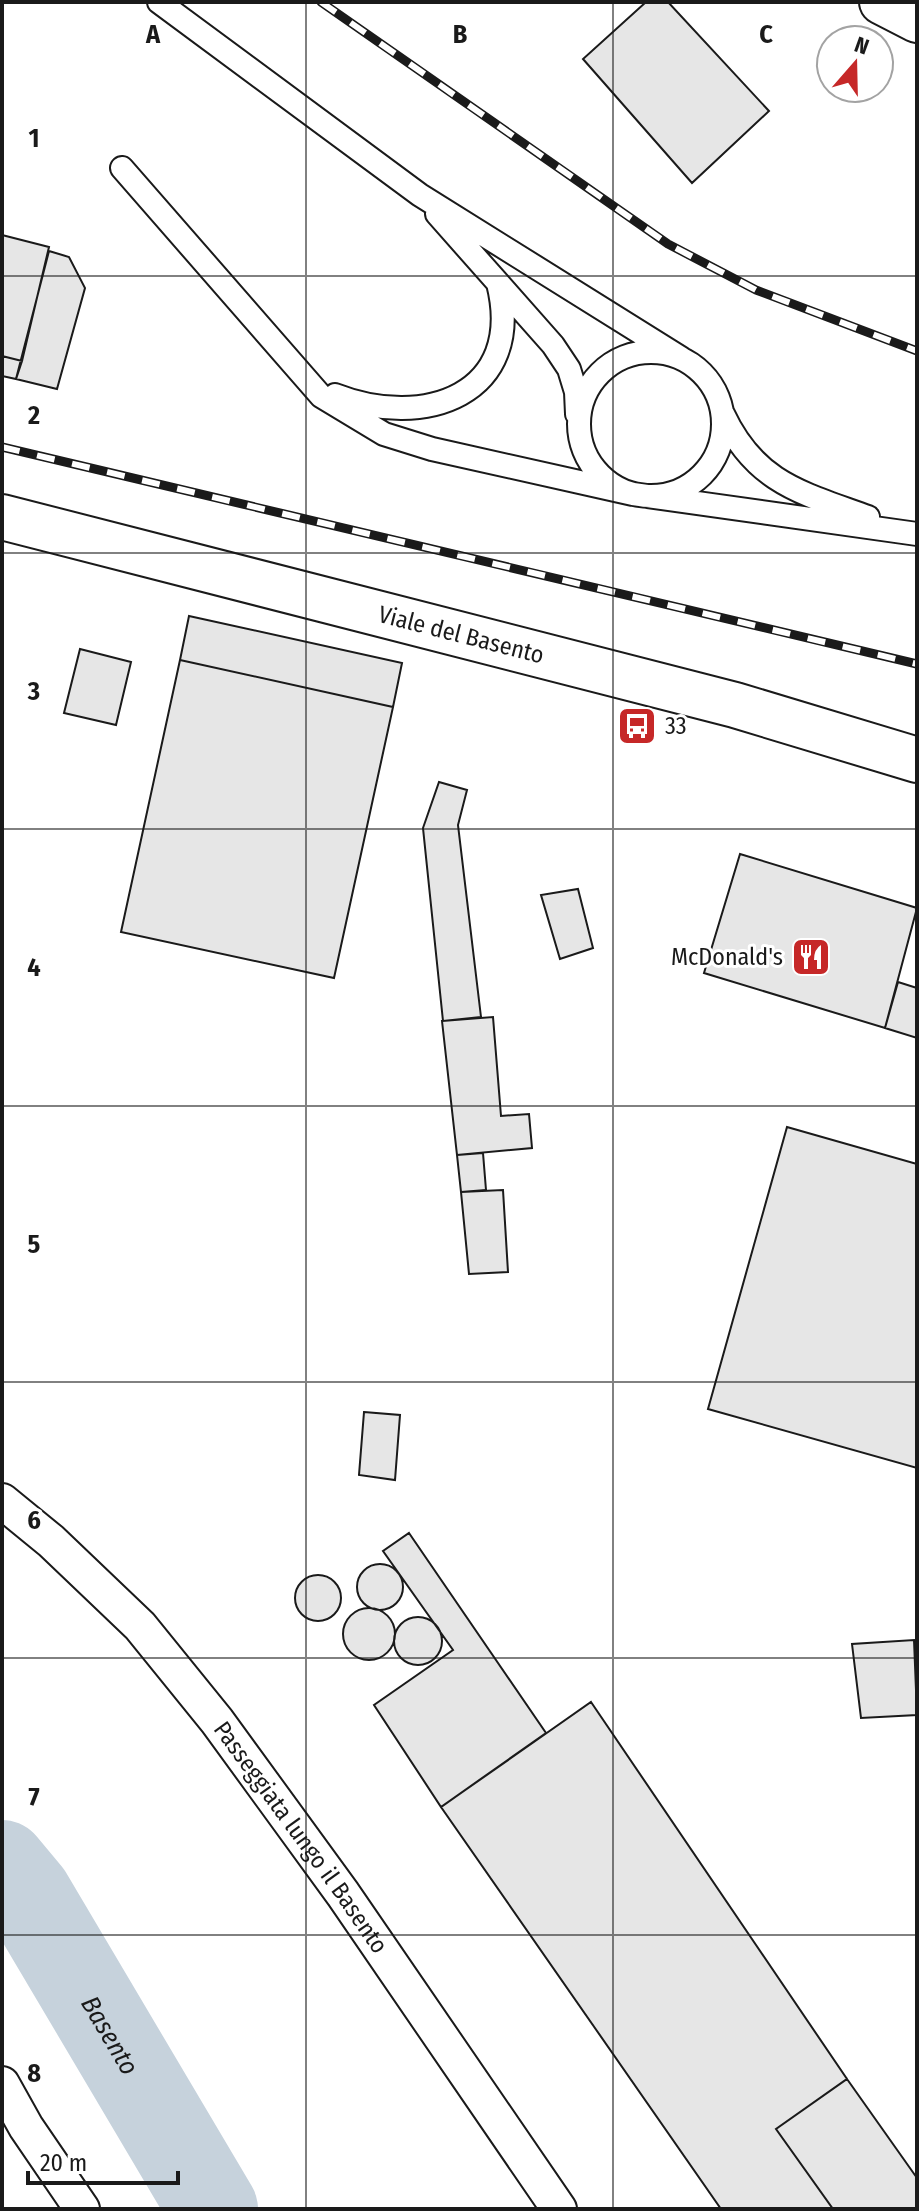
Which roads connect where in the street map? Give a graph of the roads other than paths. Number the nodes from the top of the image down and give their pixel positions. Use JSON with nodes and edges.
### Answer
{"nodes":[{"id":1,"x":159,"y":2,"type":"edge"},
{"id":2,"x":882,"y":2,"type":"edge"},
{"id":3,"x":917,"y":20,"type":"edge"},
{"id":4,"x":122,"y":168,"type":"dead end"},
{"id":5,"x":420,"y":195,"type":"junction"},
{"id":6,"x":498,"y":283,"type":"junction"},
{"id":7,"x":287,"y":358,"type":"junction"},
{"id":8,"x":681,"y":358,"type":"junction"},
{"id":9,"x":722,"y":412,"type":"junction"},
{"id":10,"x":578,"y":423,"type":"junction"},
{"id":11,"x":633,"y":494,"type":"junction"},
{"id":12,"x":2,"y":517,"type":"edge"},
{"id":13,"x":53,"y":532,"type":"junction"},
{"id":14,"x":912,"y":533,"type":"edge"},
{"id":15,"x":2,"y":538,"type":"edge"},
{"id":16,"x":917,"y":760,"type":"edge"},
{"id":17,"x":2,"y":1501,"type":"edge"},
{"id":18,"x":2,"y":2084,"type":"edge"},
{"id":19,"x":82,"y":2209,"type":"edge"},
{"id":20,"x":559,"y":2209,"type":"edge"}],
"edges":[{"from":1,"to":5,"type":"lane"},
{"from":2,"to":3,"type":"main road"},
{"from":4,"to":7,"type":"lane"},
{"from":5,"to":6,"type":"lane"},
{"from":5,"to":8,"type":"lane"},
{"from":6,"to":7,"type":"lane"},
{"from":6,"to":10,"type":"lane"},
{"from":7,"to":11,"type":"lane"},
{"from":8,"to":9,"type":"lane"},
{"from":8,"to":10,"type":"lane"},
{"from":9,"to":11,"type":"lane"},
{"from":9,"to":14,"type":"lane"},
{"from":10,"to":11,"type":"lane"},
{"from":11,"to":14,"type":"lane"},
{"from":12,"to":13,"type":"main road","name":"Viale del Basento"},
{"from":13,"to":15,"type":"main road"},
{"from":13,"to":16,"type":"main road","name":"Viale del Basento"},
{"from":17,"to":20,"type":"street","name":"Passeggiata lungo il Basento"},
{"from":18,"to":19,"type":"street"}]}
